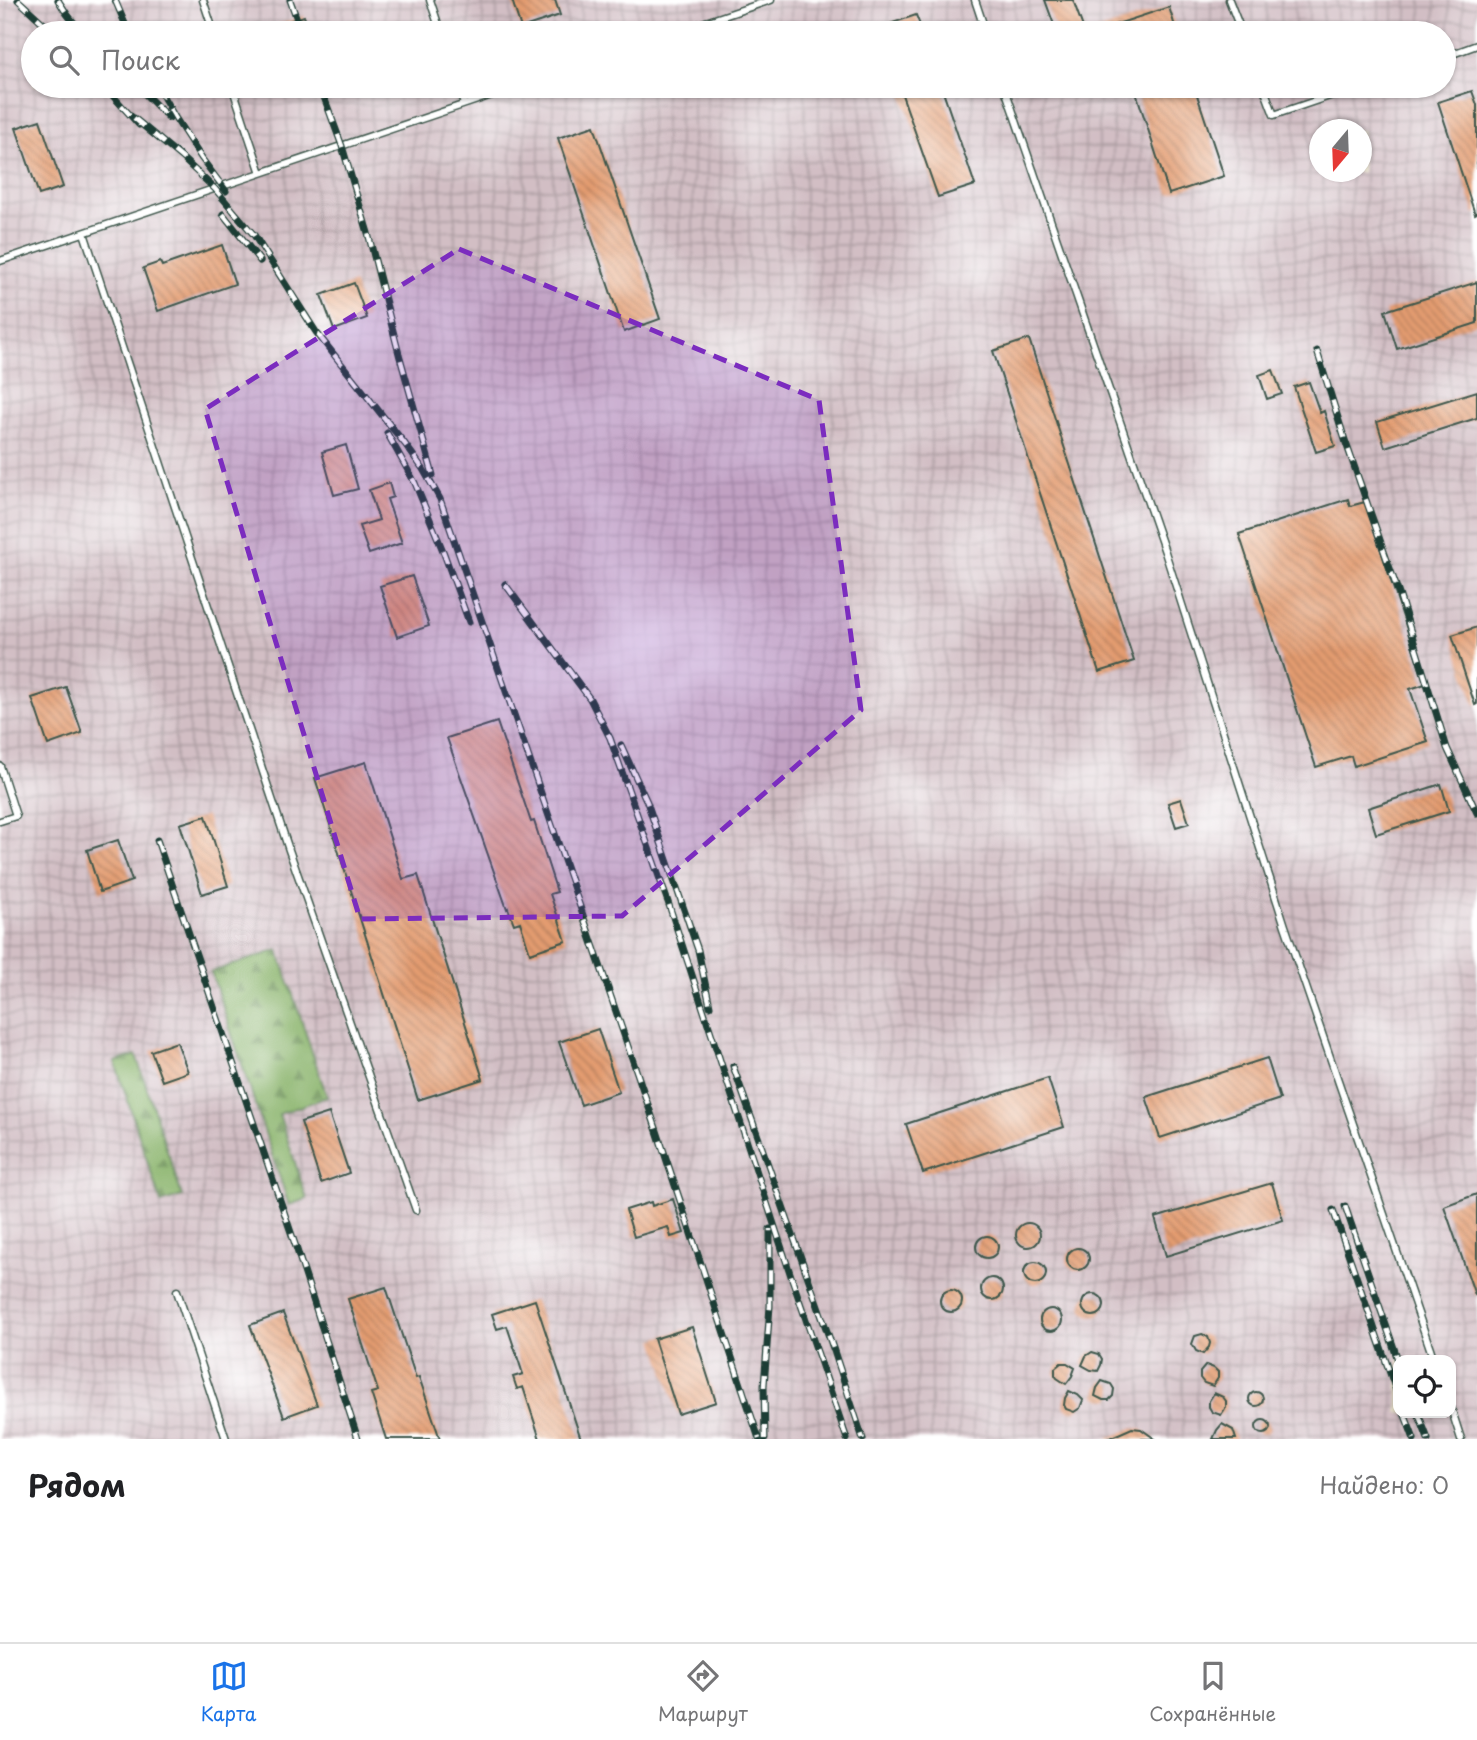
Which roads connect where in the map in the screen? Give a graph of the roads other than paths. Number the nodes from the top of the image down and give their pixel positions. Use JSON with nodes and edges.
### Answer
{"nodes":[{"id":1,"x":203,"y":0,"type":"edge"},
{"id":2,"x":430,"y":0,"type":"edge"},
{"id":3,"x":771,"y":0,"type":"edge"},
{"id":4,"x":975,"y":0,"type":"edge"},
{"id":5,"x":1229,"y":0,"type":"edge"},
{"id":6,"x":210,"y":21,"type":"edge"},
{"id":7,"x":437,"y":21,"type":"edge"},
{"id":8,"x":709,"y":21,"type":"edge"},
{"id":9,"x":982,"y":21,"type":"edge"},
{"id":10,"x":1237,"y":21,"type":"edge"},
{"id":11,"x":1477,"y":45,"type":"edge"},
{"id":12,"x":1456,"y":53,"type":"edge"},
{"id":13,"x":236,"y":98,"type":"edge"},
{"id":14,"x":462,"y":98,"type":"edge"},
{"id":15,"x":482,"y":98,"type":"edge"},
{"id":16,"x":1008,"y":98,"type":"edge"},
{"id":17,"x":1268,"y":98,"type":"edge"},
{"id":18,"x":1324,"y":98,"type":"edge"},
{"id":19,"x":464,"y":104,"type":"junction"},
{"id":20,"x":261,"y":173,"type":"junction"},
{"id":21,"x":84,"y":233,"type":"junction"},
{"id":22,"x":0,"y":261,"type":"edge"},
{"id":23,"x":0,"y":766,"type":"edge"},
{"id":24,"x":0,"y":821,"type":"edge"},
{"id":25,"x":416,"y":1210,"type":"dead end"},
{"id":26,"x":177,"y":1291,"type":"dead end"},
{"id":27,"x":1432,"y":1355,"type":"edge"},
{"id":28,"x":1454,"y":1418,"type":"edge"},
{"id":29,"x":226,"y":1439,"type":"edge"},
{"id":30,"x":1461,"y":1439,"type":"edge"}],
"edges":[{"from":1,"to":6,"type":"lane"},
{"from":2,"to":7,"type":"lane"},
{"from":3,"to":8,"type":"lane"},
{"from":4,"to":9,"type":"lane"},
{"from":5,"to":10,"type":"lane"},
{"from":11,"to":12,"type":"lane"},
{"from":13,"to":20,"type":"lane"},
{"from":14,"to":19,"type":"lane"},
{"from":15,"to":19,"type":"lane"},
{"from":16,"to":27,"type":"lane"},
{"from":17,"to":18,"type":"lane"},
{"from":19,"to":20,"type":"lane"},
{"from":20,"to":21,"type":"lane"},
{"from":21,"to":22,"type":"lane"},
{"from":21,"to":25,"type":"lane"},
{"from":23,"to":24,"type":"lane"},
{"from":26,"to":29,"type":"lane"},
{"from":28,"to":30,"type":"lane"}]}
